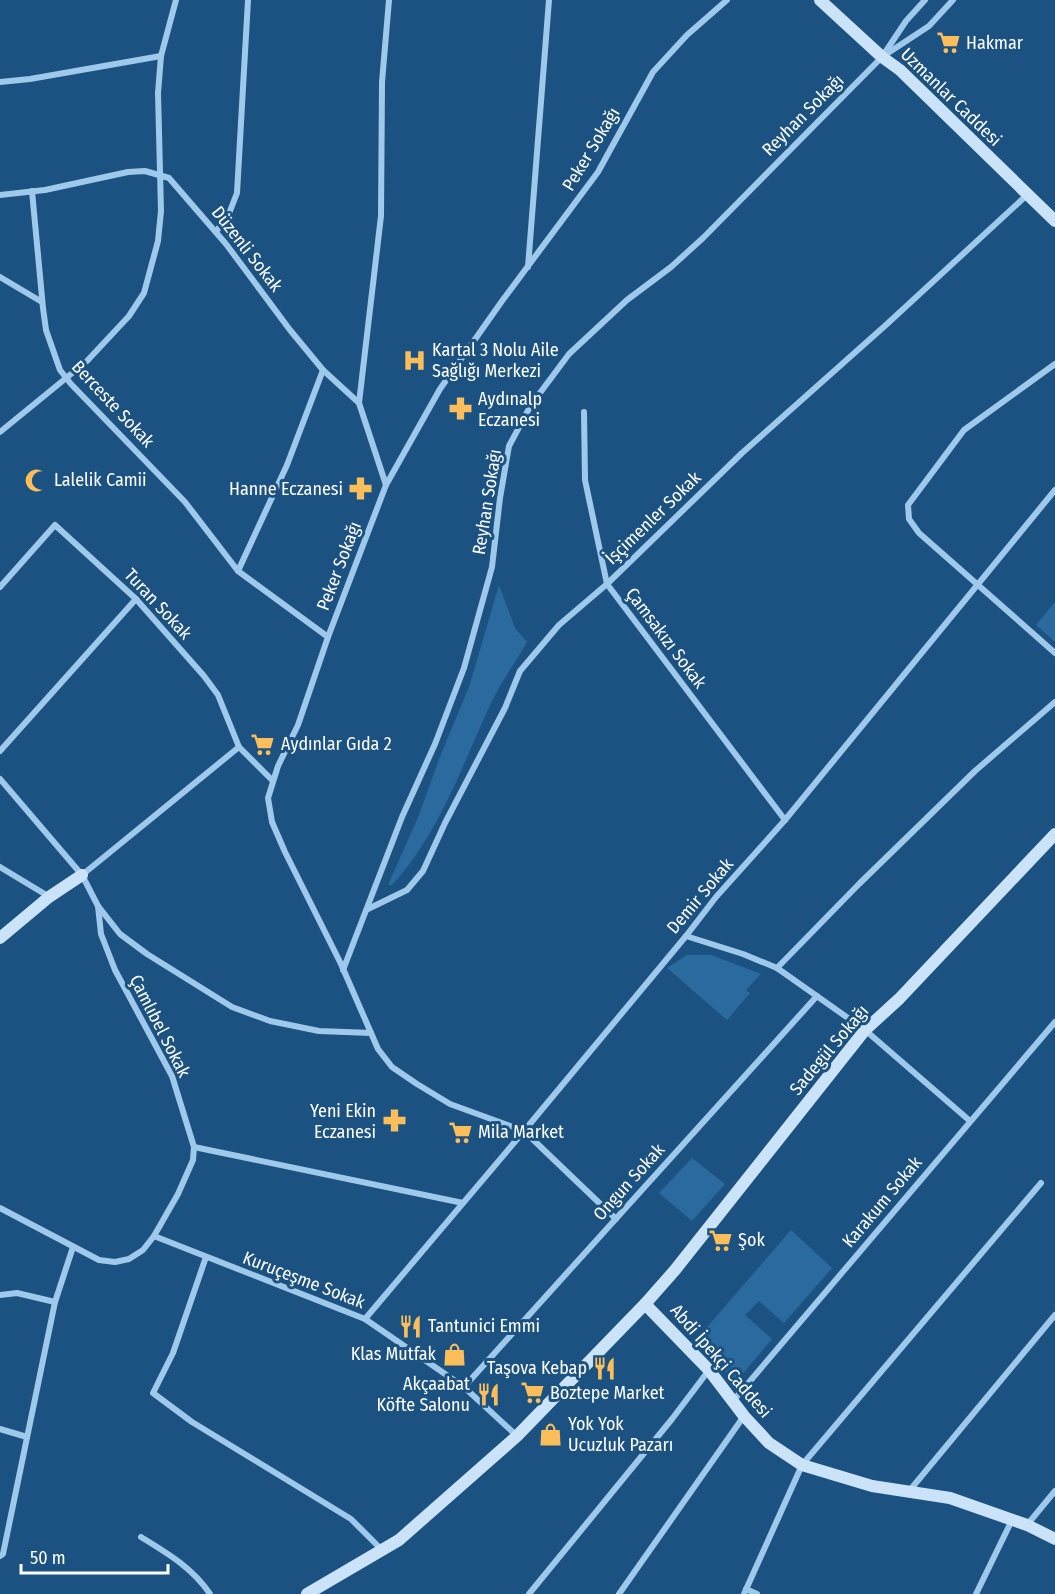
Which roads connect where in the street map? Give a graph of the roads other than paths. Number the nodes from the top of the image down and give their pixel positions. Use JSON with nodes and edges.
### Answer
{"nodes":[{"id":1,"x":176,"y":0,"type":"edge"},
{"id":2,"x":249,"y":0,"type":"edge"},
{"id":3,"x":388,"y":0,"type":"edge"},
{"id":4,"x":549,"y":0,"type":"edge"},
{"id":5,"x":727,"y":0,"type":"edge"},
{"id":6,"x":820,"y":0,"type":"edge"},
{"id":7,"x":925,"y":0,"type":"edge"},
{"id":8,"x":953,"y":0,"type":"edge"},
{"id":9,"x":161,"y":56,"type":"junction"},
{"id":10,"x":882,"y":57,"type":"junction"},
{"id":11,"x":0,"y":82,"type":"edge"},
{"id":12,"x":161,"y":174,"type":"junction"},
{"id":13,"x":32,"y":191,"type":"junction"},
{"id":14,"x":0,"y":195,"type":"edge"},
{"id":15,"x":1027,"y":195,"type":"junction"},
{"id":16,"x":1055,"y":221,"type":"edge"},
{"id":17,"x":216,"y":232,"type":"junction"},
{"id":18,"x":528,"y":268,"type":"junction"},
{"id":19,"x":0,"y":278,"type":"edge"},
{"id":20,"x":42,"y":302,"type":"junction"},
{"id":21,"x":1055,"y":364,"type":"edge"},
{"id":22,"x":323,"y":370,"type":"junction"},
{"id":23,"x":66,"y":378,"type":"junction"},
{"id":24,"x":360,"y":403,"type":"junction"},
{"id":25,"x":584,"y":412,"type":"dead end"},
{"id":26,"x":0,"y":432,"type":"edge"},
{"id":27,"x":386,"y":485,"type":"junction"},
{"id":28,"x":1055,"y":490,"type":"edge"},
{"id":29,"x":238,"y":571,"type":"junction"},
{"id":30,"x":607,"y":584,"type":"junction"},
{"id":31,"x":978,"y":584,"type":"junction"},
{"id":32,"x":0,"y":587,"type":"edge"},
{"id":33,"x":136,"y":599,"type":"junction"},
{"id":34,"x":328,"y":637,"type":"junction"},
{"id":35,"x":1055,"y":653,"type":"edge"},
{"id":36,"x":1055,"y":702,"type":"edge"},
{"id":37,"x":239,"y":747,"type":"junction"},
{"id":38,"x":0,"y":751,"type":"edge"},
{"id":39,"x":0,"y":779,"type":"edge"},
{"id":40,"x":273,"y":781,"type":"junction"},
{"id":41,"x":785,"y":820,"type":"junction"},
{"id":42,"x":1055,"y":834,"type":"edge"},
{"id":43,"x":0,"y":867,"type":"edge"},
{"id":44,"x":82,"y":875,"type":"junction"},
{"id":45,"x":49,"y":897,"type":"junction"},
{"id":46,"x":98,"y":906,"type":"junction"},
{"id":47,"x":368,"y":909,"type":"junction"},
{"id":48,"x":686,"y":936,"type":"junction"},
{"id":49,"x":0,"y":938,"type":"edge"},
{"id":50,"x":777,"y":968,"type":"junction"},
{"id":51,"x":344,"y":969,"type":"junction"},
{"id":52,"x":817,"y":996,"type":"junction"},
{"id":53,"x":1055,"y":1022,"type":"edge"},
{"id":54,"x":866,"y":1030,"type":"junction"},
{"id":55,"x":371,"y":1033,"type":"junction"},
{"id":56,"x":970,"y":1121,"type":"junction"},
{"id":57,"x":524,"y":1131,"type":"junction"},
{"id":58,"x":194,"y":1147,"type":"junction"},
{"id":59,"x":1041,"y":1183,"type":"dead end"},
{"id":60,"x":464,"y":1203,"type":"junction"},
{"id":61,"x":0,"y":1208,"type":"edge"},
{"id":62,"x":616,"y":1219,"type":"junction"},
{"id":63,"x":154,"y":1236,"type":"junction"},
{"id":64,"x":73,"y":1247,"type":"junction"},
{"id":65,"x":206,"y":1257,"type":"junction"},
{"id":66,"x":0,"y":1295,"type":"edge"},
{"id":67,"x":55,"y":1302,"type":"junction"},
{"id":68,"x":645,"y":1304,"type":"junction"},
{"id":69,"x":1055,"y":1316,"type":"edge"},
{"id":70,"x":365,"y":1319,"type":"junction"},
{"id":71,"x":709,"y":1370,"type":"junction"},
{"id":72,"x":464,"y":1388,"type":"junction"},
{"id":73,"x":733,"y":1402,"type":"junction"},
{"id":74,"x":744,"y":1416,"type":"junction"},
{"id":75,"x":0,"y":1429,"type":"edge"},
{"id":76,"x":27,"y":1437,"type":"junction"},
{"id":77,"x":517,"y":1437,"type":"junction"},
{"id":78,"x":802,"y":1465,"type":"junction"},
{"id":79,"x":909,"y":1491,"type":"junction"},
{"id":80,"x":1055,"y":1491,"type":"edge"},
{"id":81,"x":1012,"y":1520,"type":"junction"},
{"id":82,"x":1027,"y":1525,"type":"junction"},
{"id":83,"x":141,"y":1537,"type":"dead end"},
{"id":84,"x":1055,"y":1539,"type":"edge"},
{"id":85,"x":382,"y":1550,"type":"junction"},
{"id":86,"x":1,"y":1555,"type":"edge"},
{"id":87,"x":745,"y":1591,"type":"edge"},
{"id":88,"x":210,"y":1594,"type":"edge"},
{"id":89,"x":307,"y":1594,"type":"edge"},
{"id":90,"x":529,"y":1594,"type":"edge"},
{"id":91,"x":619,"y":1594,"type":"edge"},
{"id":92,"x":757,"y":1594,"type":"edge"},
{"id":93,"x":976,"y":1594,"type":"edge"}],
"edges":[{"from":1,"to":9,"type":"street"},
{"from":2,"to":17,"type":"street"},
{"from":3,"to":24,"type":"street"},
{"from":4,"to":18,"type":"street"},
{"from":5,"to":18,"type":"street","name":"Peker Sokağı"},
{"from":6,"to":10,"type":"street","name":"Uzmanlar Caddesi"},
{"from":7,"to":10,"type":"street","name":"Reyhan Sokağı"},
{"from":8,"to":10,"type":"street","name":"Reyhan Sokağı"},
{"from":9,"to":11,"type":"street"},
{"from":9,"to":12,"type":"street"},
{"from":10,"to":15,"type":"street","name":"Uzmanlar Caddesi"},
{"from":10,"to":47,"type":"street","name":"Reyhan Sokağı"},
{"from":12,"to":13,"type":"street"},
{"from":12,"to":17,"type":"street","name":"Düzenli Sokak"},
{"from":12,"to":23,"type":"street"},
{"from":13,"to":14,"type":"street"},
{"from":13,"to":20,"type":"street","name":"Berceste Sokak"},
{"from":15,"to":16,"type":"street","name":"Uzmanlar Caddesi"},
{"from":15,"to":30,"type":"street","name":"İşçimenler Sokak"},
{"from":17,"to":22,"type":"street","name":"Düzenli Sokak"},
{"from":18,"to":27,"type":"street","name":"Peker Sokağı"},
{"from":19,"to":20,"type":"street"},
{"from":20,"to":23,"type":"street","name":"Berceste Sokak"},
{"from":21,"to":31,"type":"street"},
{"from":22,"to":24,"type":"street","name":"Düzenli Sokak"},
{"from":22,"to":29,"type":"street"},
{"from":23,"to":26,"type":"street"},
{"from":23,"to":29,"type":"street","name":"Berceste Sokak"},
{"from":24,"to":27,"type":"street"},
{"from":25,"to":30,"type":"street","name":"Çamsakızı Sokak"},
{"from":27,"to":34,"type":"street","name":"Peker Sokağı"},
{"from":28,"to":31,"type":"street","name":"Demir Sokak"},
{"from":29,"to":34,"type":"street","name":"Berceste Sokak"},
{"from":30,"to":41,"type":"street","name":"Çamsakızı Sokak"},
{"from":30,"to":47,"type":"street","name":"İşçimenler Sokak"},
{"from":31,"to":35,"type":"street"},
{"from":31,"to":41,"type":"street","name":"Demir Sokak"},
{"from":32,"to":33,"type":"street","name":"Turan Sokak"},
{"from":33,"to":37,"type":"street","name":"Turan Sokak"},
{"from":33,"to":38,"type":"street"},
{"from":34,"to":40,"type":"street","name":"Peker Sokağı"},
{"from":36,"to":50,"type":"street"},
{"from":37,"to":40,"type":"street","name":"Turan Sokak"},
{"from":37,"to":44,"type":"street"},
{"from":39,"to":44,"type":"street"},
{"from":40,"to":51,"type":"street","name":"Peker Sokağı"},
{"from":41,"to":48,"type":"street","name":"Demir Sokak"},
{"from":42,"to":54,"type":"street","name":"Sadegül Sokağı"},
{"from":43,"to":45,"type":"street"},
{"from":44,"to":45,"type":"street"},
{"from":44,"to":46,"type":"street"},
{"from":45,"to":49,"type":"street"},
{"from":46,"to":55,"type":"street"},
{"from":46,"to":58,"type":"street","name":"Çamlıbel Sokak"},
{"from":47,"to":51,"type":"street","name":"Reyhan Sokağı"},
{"from":48,"to":50,"type":"street"},
{"from":48,"to":57,"type":"street","name":"Demir Sokak"},
{"from":50,"to":52,"type":"street"},
{"from":51,"to":55,"type":"street","name":"Peker Sokağı"},
{"from":52,"to":54,"type":"street"},
{"from":52,"to":62,"type":"street","name":"Ongun Sokak"},
{"from":53,"to":56,"type":"street","name":"Karakum Sokak"},
{"from":54,"to":56,"type":"street"},
{"from":54,"to":68,"type":"street","name":"Sadegül Sokağı"},
{"from":55,"to":57,"type":"street","name":"Peker Sokağı"},
{"from":56,"to":73,"type":"street","name":"Karakum Sokak"},
{"from":57,"to":60,"type":"street","name":"Demir Sokak"},
{"from":57,"to":62,"type":"street"},
{"from":58,"to":60,"type":"street"},
{"from":58,"to":63,"type":"street"},
{"from":59,"to":78,"type":"street"},
{"from":60,"to":70,"type":"street","name":"Demir Sokak"},
{"from":61,"to":64,"type":"street"},
{"from":62,"to":72,"type":"street","name":"Ongun Sokak"},
{"from":63,"to":64,"type":"street"},
{"from":63,"to":65,"type":"street","name":"Kuruçeşme Sokak"},
{"from":64,"to":67,"type":"street"},
{"from":65,"to":70,"type":"street","name":"Kuruçeşme Sokak"},
{"from":65,"to":85,"type":"street"},
{"from":66,"to":67,"type":"street"},
{"from":67,"to":76,"type":"street"},
{"from":68,"to":71,"type":"street","name":"Abdi İpekçi Caddesi"},
{"from":68,"to":77,"type":"street","name":"Abdi İpekçi Caddesi"},
{"from":69,"to":79,"type":"street"},
{"from":70,"to":72,"type":"street","name":"Kuruçeşme Sokak"},
{"from":71,"to":73,"type":"street","name":"Abdi İpekçi Caddesi"},
{"from":71,"to":90,"type":"street"},
{"from":72,"to":77,"type":"street","name":"Kuruçeşme Sokak"},
{"from":73,"to":74,"type":"street","name":"Abdi İpekçi Caddesi"},
{"from":74,"to":78,"type":"street","name":"Abdi İpekçi Caddesi"},
{"from":74,"to":91,"type":"street"},
{"from":75,"to":76,"type":"street"},
{"from":76,"to":86,"type":"street"},
{"from":77,"to":85,"type":"street","name":"Abdi İpekçi Caddesi"},
{"from":78,"to":79,"type":"street","name":"Abdi İpekçi Caddesi"},
{"from":78,"to":87,"type":"street"},
{"from":79,"to":81,"type":"street","name":"Abdi İpekçi Caddesi"},
{"from":80,"to":82,"type":"street"},
{"from":81,"to":82,"type":"street","name":"Abdi İpekçi Caddesi"},
{"from":81,"to":93,"type":"street"},
{"from":82,"to":84,"type":"street","name":"Abdi İpekçi Caddesi"},
{"from":83,"to":88,"type":"street"},
{"from":85,"to":89,"type":"street","name":"Abdi İpekçi Caddesi"},
{"from":87,"to":92,"type":"street"}]}
